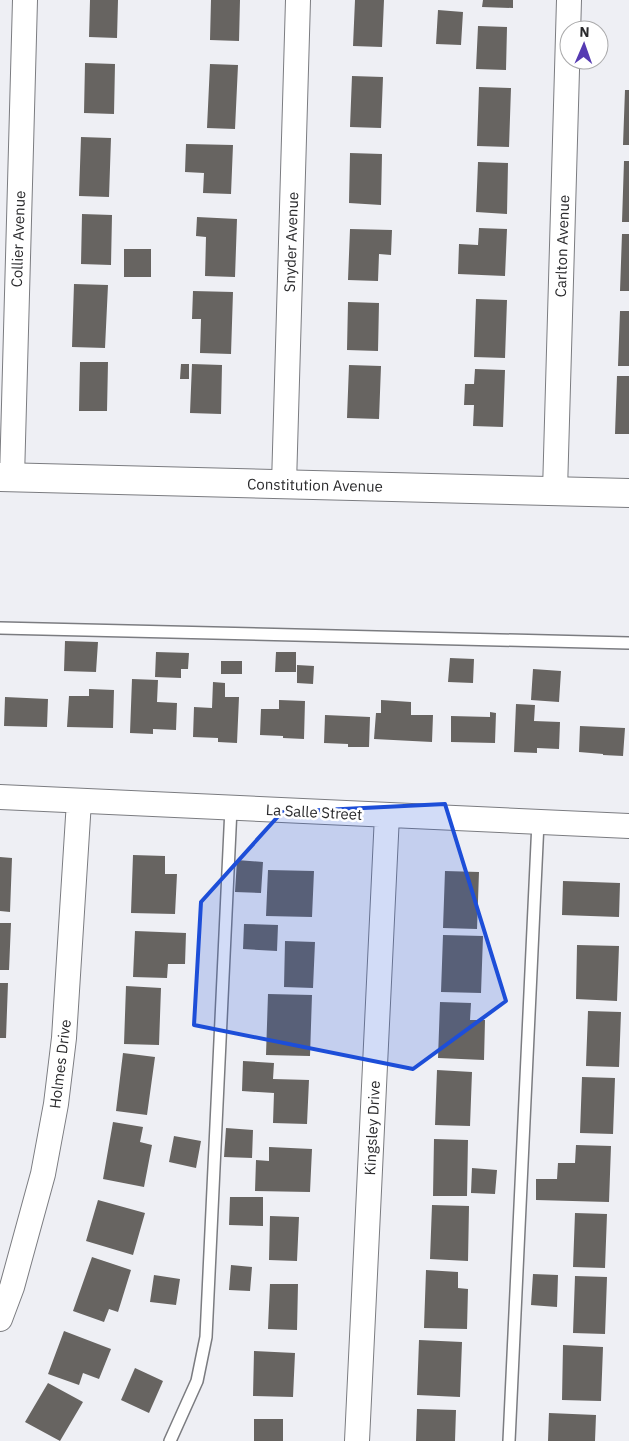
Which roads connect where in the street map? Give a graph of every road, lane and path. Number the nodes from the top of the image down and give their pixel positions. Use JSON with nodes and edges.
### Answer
{"nodes":[{"id":1,"x":25,"y":0,"type":"edge"},
{"id":2,"x":298,"y":0,"type":"edge"},
{"id":3,"x":569,"y":0,"type":"edge"},
{"id":4,"x":6,"y":478,"type":"edge"},
{"id":5,"x":284,"y":484,"type":"junction"},
{"id":6,"x":555,"y":491,"type":"junction"},
{"id":7,"x":629,"y":493,"type":"edge"},
{"id":8,"x":0,"y":628,"type":"edge"},
{"id":9,"x":629,"y":643,"type":"edge"},
{"id":10,"x":0,"y":797,"type":"edge"},
{"id":11,"x":79,"y":801,"type":"junction"},
{"id":12,"x":230,"y":808,"type":"junction"},
{"id":13,"x":387,"y":815,"type":"junction"},
{"id":14,"x":538,"y":822,"type":"junction"},
{"id":15,"x":629,"y":826,"type":"edge"},
{"id":16,"x":0,"y":1319,"type":"edge"},
{"id":17,"x":170,"y":1441,"type":"edge"},
{"id":18,"x":357,"y":1441,"type":"edge"},
{"id":19,"x":509,"y":1441,"type":"edge"}],
"edges":[{"from":1,"to":4,"type":"street","name":"Collier Avenue"},
{"from":2,"to":5,"type":"street","name":"Snyder Avenue"},
{"from":3,"to":6,"type":"street","name":"Carlton Avenue"},
{"from":4,"to":5,"type":"main road","name":"Constitution Avenue"},
{"from":5,"to":6,"type":"main road","name":"Constitution Avenue"},
{"from":6,"to":7,"type":"main road","name":"Constitution Avenue"},
{"from":8,"to":9,"type":"lane"},
{"from":10,"to":11,"type":"street","name":"La Salle Street"},
{"from":11,"to":12,"type":"street","name":"La Salle Street"},
{"from":11,"to":16,"type":"street","name":"Holmes Drive"},
{"from":12,"to":13,"type":"street","name":"La Salle Street"},
{"from":12,"to":17,"type":"lane"},
{"from":13,"to":14,"type":"street","name":"La Salle Street"},
{"from":13,"to":18,"type":"street","name":"Kingsley Drive"},
{"from":14,"to":15,"type":"street","name":"La Salle Street"},
{"from":14,"to":19,"type":"lane"}]}
